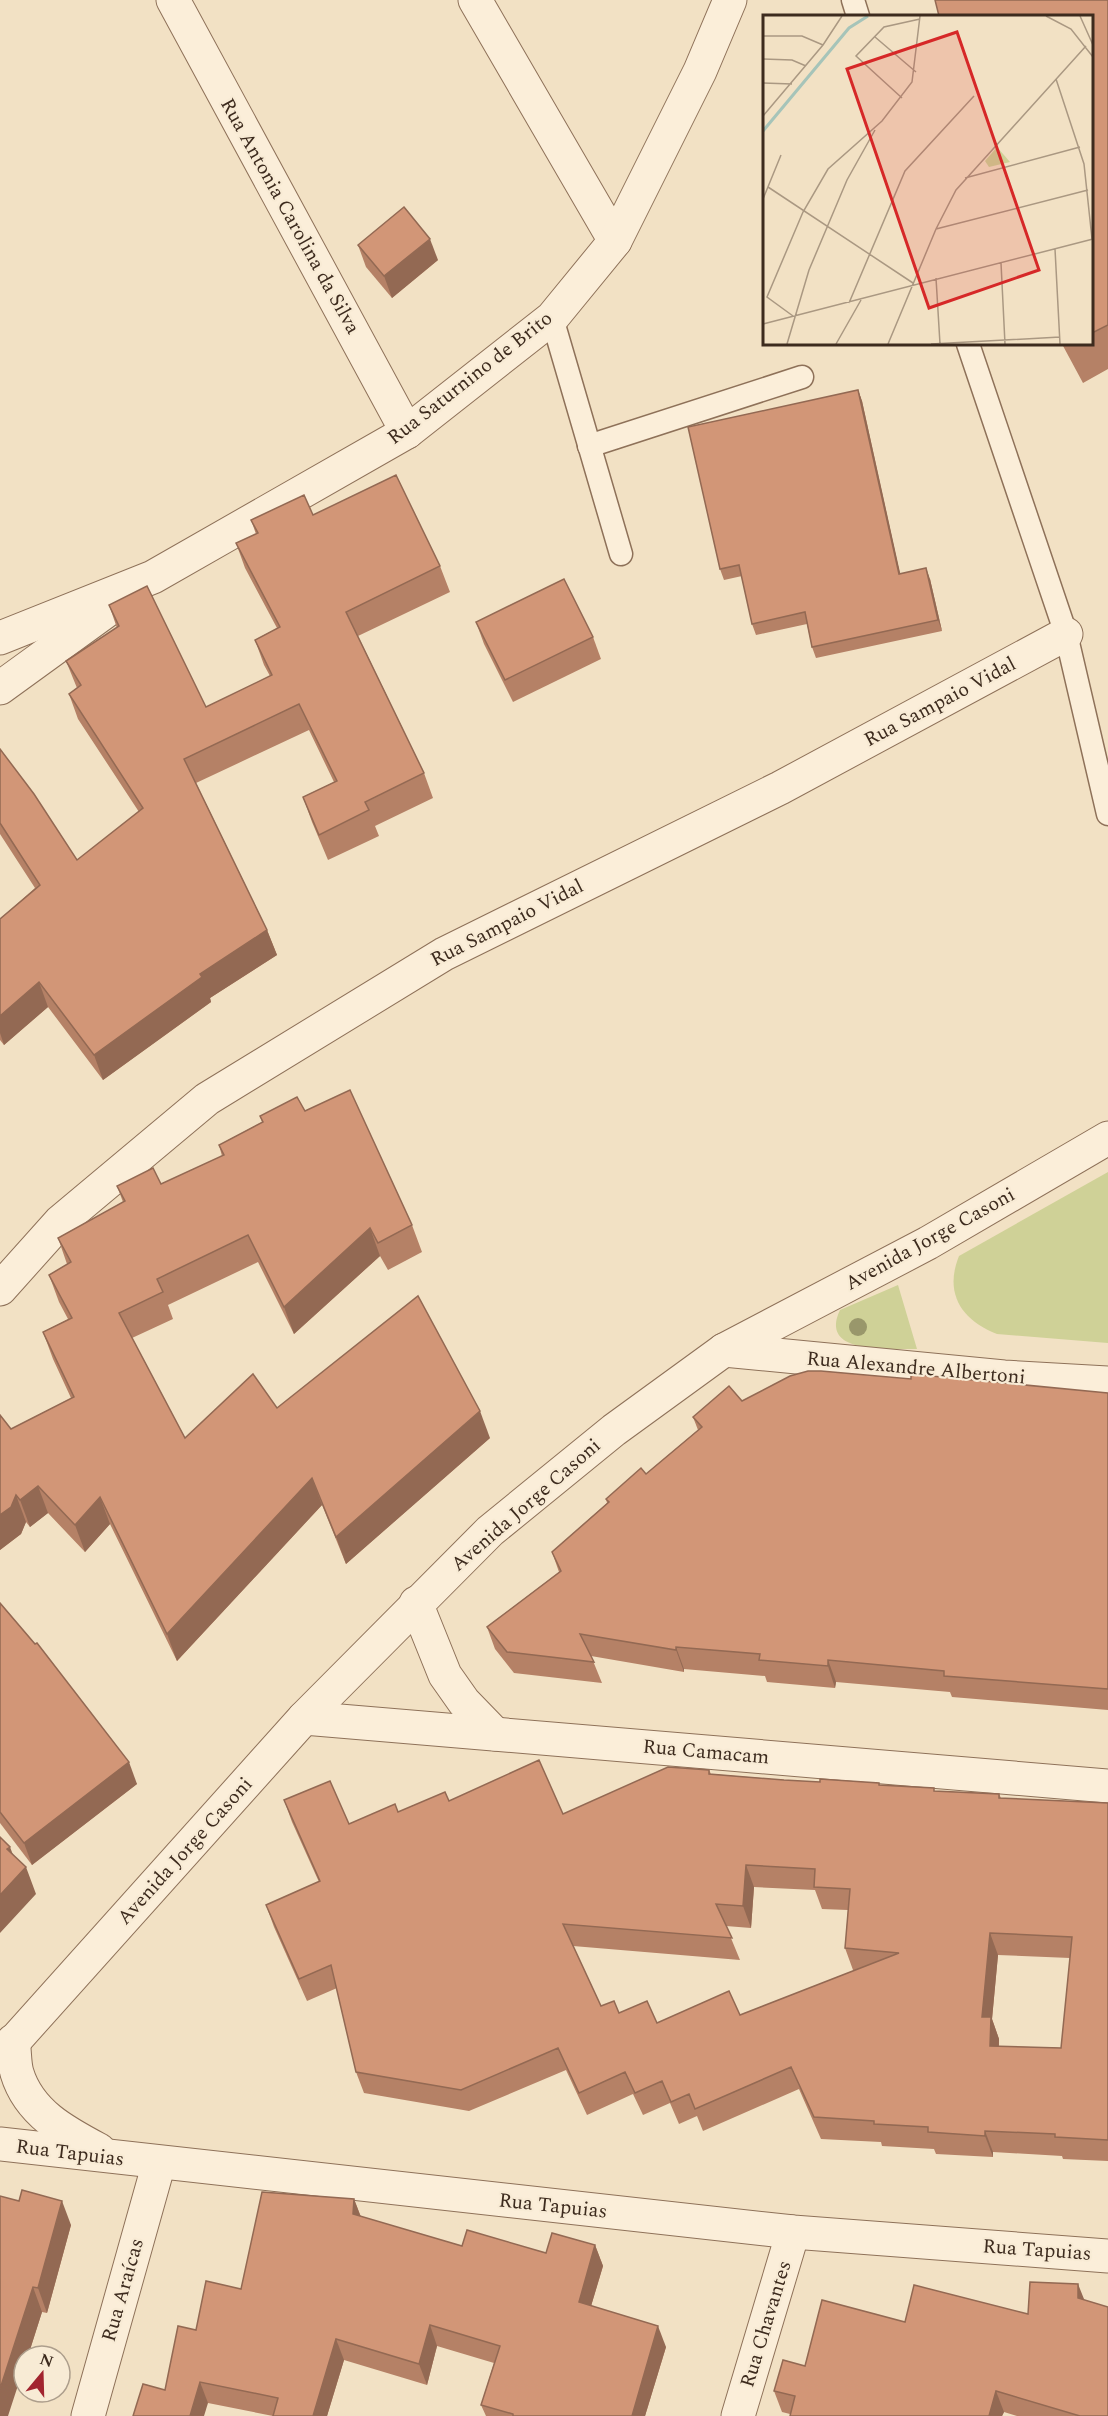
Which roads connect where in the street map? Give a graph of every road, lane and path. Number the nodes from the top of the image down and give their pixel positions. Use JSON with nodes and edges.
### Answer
{"nodes":[{"id":1,"x":173,"y":0,"type":"edge"},
{"id":2,"x":475,"y":0,"type":"edge"},
{"id":3,"x":730,"y":0,"type":"edge"},
{"id":4,"x":853,"y":0,"type":"edge"},
{"id":5,"x":858,"y":15,"type":"edge"},
{"id":6,"x":615,"y":241,"type":"junction"},
{"id":7,"x":552,"y":318,"type":"junction"},
{"id":8,"x":968,"y":345,"type":"edge"},
{"id":9,"x":802,"y":377,"type":"dead end"},
{"id":10,"x":408,"y":432,"type":"junction"},
{"id":11,"x":589,"y":446,"type":"junction"},
{"id":12,"x":621,"y":554,"type":"dead end"},
{"id":13,"x":153,"y":577,"type":"junction"},
{"id":14,"x":1066,"y":634,"type":"junction"},
{"id":15,"x":0,"y":638,"type":"edge"},
{"id":16,"x":0,"y":688,"type":"edge"},
{"id":17,"x":1108,"y":814,"type":"edge"},
{"id":18,"x":1108,"y":1138,"type":"edge"},
{"id":19,"x":0,"y":1289,"type":"edge"},
{"id":20,"x":724,"y":1350,"type":"junction"},
{"id":21,"x":1108,"y":1383,"type":"edge"},
{"id":22,"x":416,"y":1603,"type":"junction"},
{"id":23,"x":304,"y":1718,"type":"junction"},
{"id":24,"x":495,"y":1734,"type":"junction"},
{"id":25,"x":1108,"y":1786,"type":"edge"},
{"id":26,"x":4,"y":2049,"type":"edge"},
{"id":27,"x":0,"y":2144,"type":"edge"},
{"id":28,"x":114,"y":2158,"type":"junction"},
{"id":29,"x":159,"y":2163,"type":"junction"},
{"id":30,"x":793,"y":2232,"type":"junction"},
{"id":31,"x":1108,"y":2256,"type":"edge"},
{"id":32,"x":88,"y":2416,"type":"edge"},
{"id":33,"x":738,"y":2416,"type":"edge"}],
"edges":[{"from":1,"to":10,"type":"street","name":"Rua Antonia Carolina da Silva"},
{"from":2,"to":6,"type":"street"},
{"from":3,"to":6,"type":"street","name":"Rua Saturnino de Brito"},
{"from":4,"to":5,"type":"lane"},
{"from":6,"to":7,"type":"street","name":"Rua Saturnino de Brito"},
{"from":7,"to":10,"type":"street","name":"Rua Saturnino de Brito"},
{"from":7,"to":11,"type":"lane"},
{"from":8,"to":14,"type":"lane"},
{"from":9,"to":11,"type":"lane"},
{"from":10,"to":13,"type":"street","name":"Rua Saturnino de Brito"},
{"from":11,"to":12,"type":"lane"},
{"from":13,"to":15,"type":"street","name":"Rua Saturnino de Brito"},
{"from":13,"to":16,"type":"street"},
{"from":14,"to":17,"type":"lane"},
{"from":14,"to":19,"type":"street","name":"Rua Sampaio Vidal"},
{"from":18,"to":20,"type":"street","name":"Avenida Jorge Casoni"},
{"from":20,"to":21,"type":"street","name":"Rua Alexandre Albertoni"},
{"from":20,"to":22,"type":"street","name":"Avenida Jorge Casoni"},
{"from":22,"to":23,"type":"street","name":"Avenida Jorge Casoni"},
{"from":22,"to":24,"type":"street"},
{"from":23,"to":24,"type":"street","name":"Rua Camacam"},
{"from":23,"to":26,"type":"street","name":"Avenida Jorge Casoni"},
{"from":24,"to":25,"type":"street","name":"Rua Camacam"},
{"from":26,"to":28,"type":"street"},
{"from":27,"to":28,"type":"street","name":"Rua Tapuias"},
{"from":28,"to":29,"type":"street","name":"Rua Tapuias"},
{"from":29,"to":30,"type":"street","name":"Rua Tapuias"},
{"from":29,"to":32,"type":"street","name":"Rua Araícas"},
{"from":30,"to":31,"type":"street","name":"Rua Tapuias"},
{"from":30,"to":33,"type":"street","name":"Rua Chavantes"}]}
